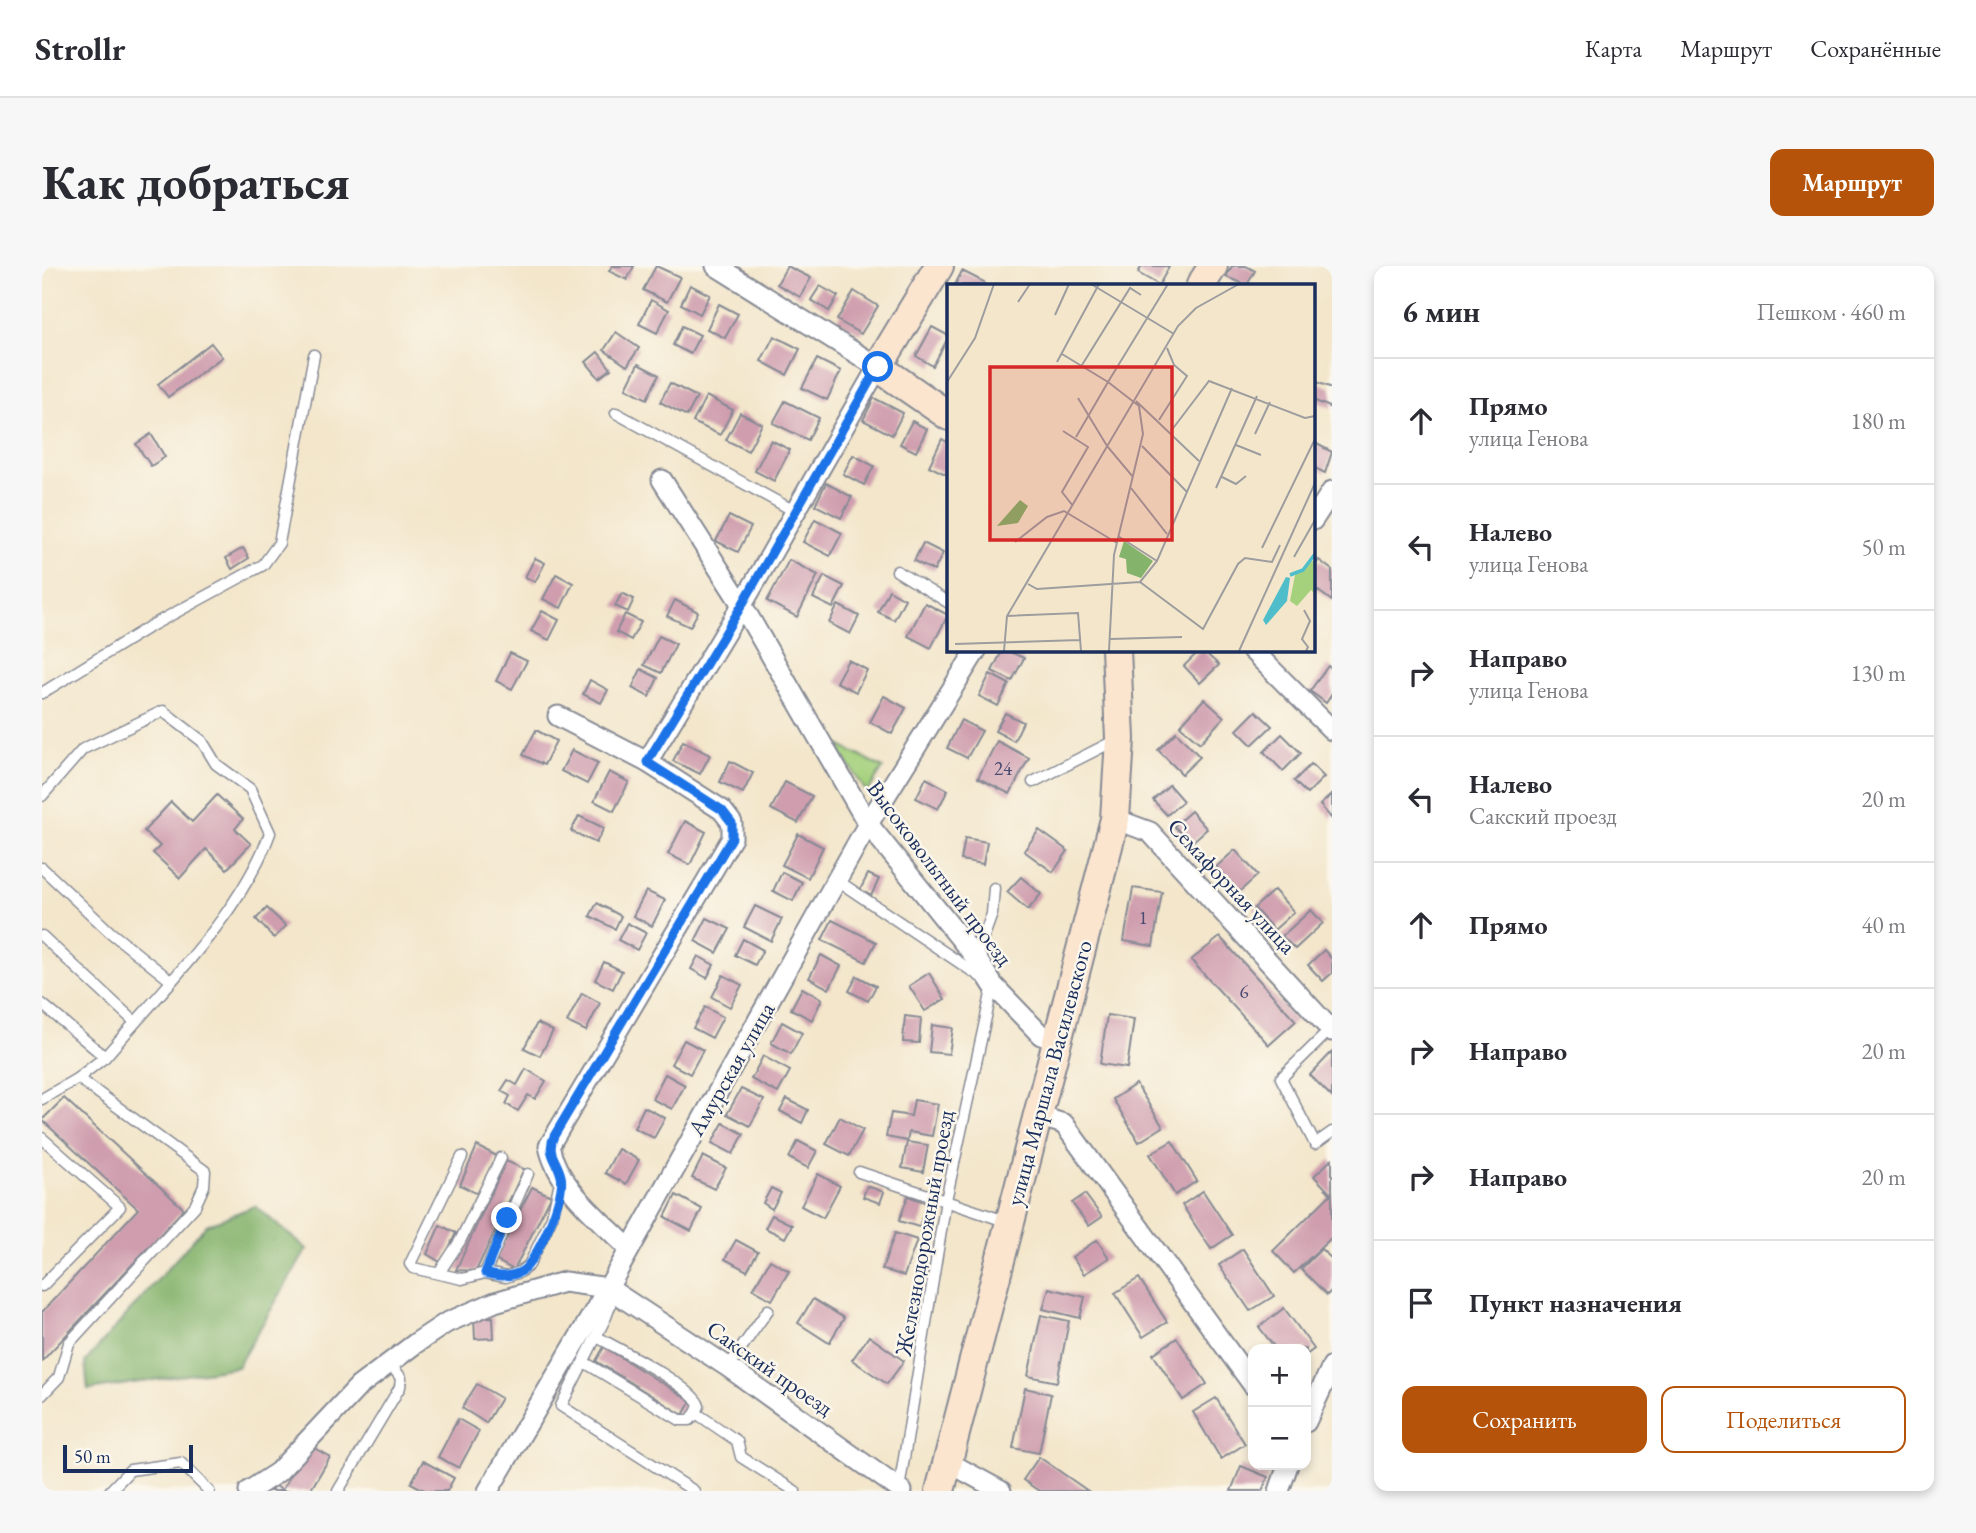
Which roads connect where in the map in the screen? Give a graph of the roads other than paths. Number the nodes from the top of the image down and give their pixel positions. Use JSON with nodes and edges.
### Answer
{"nodes":[{"id":1,"x":716,"y":266,"type":"edge"},
{"id":2,"x":939,"y":266,"type":"edge"},
{"id":3,"x":1213,"y":266,"type":"edge"},
{"id":4,"x":1202,"y":284,"type":"edge"},
{"id":5,"x":314,"y":355,"type":"dead end"},
{"id":6,"x":878,"y":367,"type":"junction"},
{"id":7,"x":616,"y":414,"type":"dead end"},
{"id":8,"x":947,"y":415,"type":"edge"},
{"id":9,"x":663,"y":480,"type":"dead end"},
{"id":10,"x":1332,"y":491,"type":"edge"},
{"id":11,"x":796,"y":512,"type":"junction"},
{"id":12,"x":1314,"y":518,"type":"edge"},
{"id":13,"x":898,"y":571,"type":"dead end"},
{"id":14,"x":947,"y":602,"type":"edge"},
{"id":15,"x":742,"y":605,"type":"junction"},
{"id":16,"x":976,"y":651,"type":"edge"},
{"id":17,"x":1115,"y":651,"type":"edge"},
{"id":18,"x":1253,"y":651,"type":"edge"},
{"id":19,"x":42,"y":693,"type":"edge"},
{"id":20,"x":558,"y":716,"type":"dead end"},
{"id":21,"x":1328,"y":720,"type":"edge"},
{"id":22,"x":1120,"y":738,"type":"junction"},
{"id":23,"x":647,"y":762,"type":"junction"},
{"id":24,"x":1034,"y":782,"type":"dead end"},
{"id":25,"x":42,"y":796,"type":"edge"},
{"id":26,"x":1115,"y":819,"type":"junction"},
{"id":27,"x":868,"y":824,"type":"junction"},
{"id":28,"x":42,"y":868,"type":"edge"},
{"id":29,"x":838,"y":881,"type":"junction"},
{"id":30,"x":994,"y":888,"type":"dead end"},
{"id":31,"x":42,"y":936,"type":"edge"},
{"id":32,"x":976,"y":958,"type":"junction"},
{"id":33,"x":170,"y":980,"type":"junction"},
{"id":34,"x":993,"y":985,"type":"junction"},
{"id":35,"x":42,"y":1004,"type":"edge"},
{"id":36,"x":135,"y":1022,"type":"junction"},
{"id":37,"x":1331,"y":1030,"type":"edge"},
{"id":38,"x":1059,"y":1040,"type":"junction"},
{"id":39,"x":105,"y":1057,"type":"junction"},
{"id":40,"x":78,"y":1078,"type":"junction"},
{"id":41,"x":42,"y":1100,"type":"edge"},
{"id":42,"x":1038,"y":1116,"type":"junction"},
{"id":43,"x":1332,"y":1132,"type":"edge"},
{"id":44,"x":42,"y":1139,"type":"edge"},
{"id":45,"x":462,"y":1157,"type":"dead end"},
{"id":46,"x":501,"y":1158,"type":"dead end"},
{"id":47,"x":859,"y":1172,"type":"dead end"},
{"id":48,"x":527,"y":1174,"type":"dead end"},
{"id":49,"x":561,"y":1177,"type":"junction"},
{"id":50,"x":946,"y":1200,"type":"junction"},
{"id":51,"x":1009,"y":1222,"type":"junction"},
{"id":52,"x":629,"y":1249,"type":"junction"},
{"id":53,"x":439,"y":1273,"type":"junction"},
{"id":54,"x":485,"y":1273,"type":"junction"},
{"id":55,"x":42,"y":1286,"type":"edge"},
{"id":56,"x":608,"y":1288,"type":"junction"},
{"id":57,"x":768,"y":1310,"type":"dead end"},
{"id":58,"x":597,"y":1337,"type":"junction"},
{"id":59,"x":584,"y":1362,"type":"junction"},
{"id":60,"x":390,"y":1363,"type":"junction"},
{"id":61,"x":1332,"y":1366,"type":"edge"},
{"id":62,"x":728,"y":1367,"type":"junction"},
{"id":63,"x":1248,"y":1378,"type":"edge"},
{"id":64,"x":42,"y":1395,"type":"edge"},
{"id":65,"x":1311,"y":1411,"type":"edge"},
{"id":66,"x":696,"y":1413,"type":"junction"},
{"id":67,"x":948,"y":1462,"type":"junction"},
{"id":68,"x":1286,"y":1470,"type":"edge"},
{"id":69,"x":900,"y":1490,"type":"edge"},
{"id":70,"x":110,"y":1491,"type":"edge"},
{"id":71,"x":209,"y":1491,"type":"edge"},
{"id":72,"x":249,"y":1491,"type":"edge"},
{"id":73,"x":338,"y":1491,"type":"edge"},
{"id":74,"x":488,"y":1491,"type":"edge"},
{"id":75,"x":694,"y":1491,"type":"edge"},
{"id":76,"x":795,"y":1491,"type":"edge"},
{"id":77,"x":940,"y":1491,"type":"edge"},
{"id":78,"x":1001,"y":1491,"type":"edge"},
{"id":79,"x":1279,"y":1491,"type":"edge"}],
"edges":[{"from":1,"to":6,"type":"street"},
{"from":2,"to":6,"type":"main road"},
{"from":3,"to":4,"type":"main road"},
{"from":5,"to":19,"type":"lane"},
{"from":6,"to":8,"type":"main road"},
{"from":6,"to":11,"type":"street"},
{"from":7,"to":11,"type":"lane"},
{"from":9,"to":15,"type":"street","name":"Высоковольтный проезд"},
{"from":10,"to":12,"type":"street"},
{"from":11,"to":15,"type":"street"},
{"from":13,"to":14,"type":"lane"},
{"from":15,"to":23,"type":"street"},
{"from":15,"to":27,"type":"street","name":"Высоковольтный проезд"},
{"from":16,"to":27,"type":"street","name":"Амурская улица"},
{"from":17,"to":22,"type":"main road","name":"улица Маршала Василевского"},
{"from":18,"to":21,"type":"street"},
{"from":20,"to":23,"type":"street"},
{"from":22,"to":24,"type":"lane"},
{"from":22,"to":26,"type":"main road","name":"улица Маршала Василевского"},
{"from":23,"to":49,"type":"street"},
{"from":25,"to":33,"type":"lane"},
{"from":26,"to":37,"type":"street","name":"Семафорная улица"},
{"from":26,"to":38,"type":"main road","name":"улица Маршала Василевского"},
{"from":27,"to":29,"type":"street","name":"Амурская улица"},
{"from":27,"to":32,"type":"street","name":"Высоковольтный проезд"},
{"from":28,"to":33,"type":"lane"},
{"from":29,"to":34,"type":"lane"},
{"from":29,"to":52,"type":"street","name":"Амурская улица"},
{"from":30,"to":32,"type":"lane"},
{"from":31,"to":36,"type":"lane"},
{"from":32,"to":34,"type":"street","name":"Высоковольтный проезд"},
{"from":33,"to":36,"type":"lane"},
{"from":34,"to":38,"type":"street","name":"Высоковольтный проезд"},
{"from":34,"to":50,"type":"lane","name":"Железнодорожный проезд"},
{"from":35,"to":39,"type":"lane"},
{"from":36,"to":39,"type":"lane"},
{"from":37,"to":43,"type":"lane"},
{"from":38,"to":42,"type":"main road","name":"улица Маршала Василевского"},
{"from":39,"to":40,"type":"lane"},
{"from":40,"to":41,"type":"lane"},
{"from":40,"to":64,"type":"lane"},
{"from":42,"to":51,"type":"main road","name":"улица Маршала Василевского"},
{"from":42,"to":63,"type":"street"},
{"from":44,"to":55,"type":"lane"},
{"from":45,"to":53,"type":"lane"},
{"from":46,"to":53,"type":"lane"},
{"from":47,"to":50,"type":"lane"},
{"from":48,"to":54,"type":"lane"},
{"from":49,"to":52,"type":"street"},
{"from":49,"to":54,"type":"lane"},
{"from":50,"to":51,"type":"lane"},
{"from":50,"to":69,"type":"lane","name":"Железнодорожный проезд"},
{"from":51,"to":67,"type":"main road","name":"улица Маршала Василевского"},
{"from":52,"to":56,"type":"street","name":"Амурская улица"},
{"from":53,"to":54,"type":"lane"},
{"from":56,"to":58,"type":"lane"},
{"from":56,"to":60,"type":"street"},
{"from":56,"to":62,"type":"street","name":"Сакский проезд"},
{"from":56,"to":74,"type":"street","name":"Амурская улица"},
{"from":57,"to":62,"type":"lane"},
{"from":58,"to":59,"type":"lane"},
{"from":58,"to":66,"type":"lane"},
{"from":59,"to":66,"type":"lane"},
{"from":59,"to":75,"type":"lane"},
{"from":60,"to":72,"type":"street"},
{"from":60,"to":73,"type":"lane"},
{"from":61,"to":65,"type":"street"},
{"from":62,"to":69,"type":"street","name":"Сакский проезд"},
{"from":66,"to":76,"type":"lane"},
{"from":67,"to":77,"type":"main road","name":"улица Маршала Василевского"},
{"from":67,"to":78,"type":"street"},
{"from":68,"to":79,"type":"street"},
{"from":70,"to":71,"type":"lane"}]}
